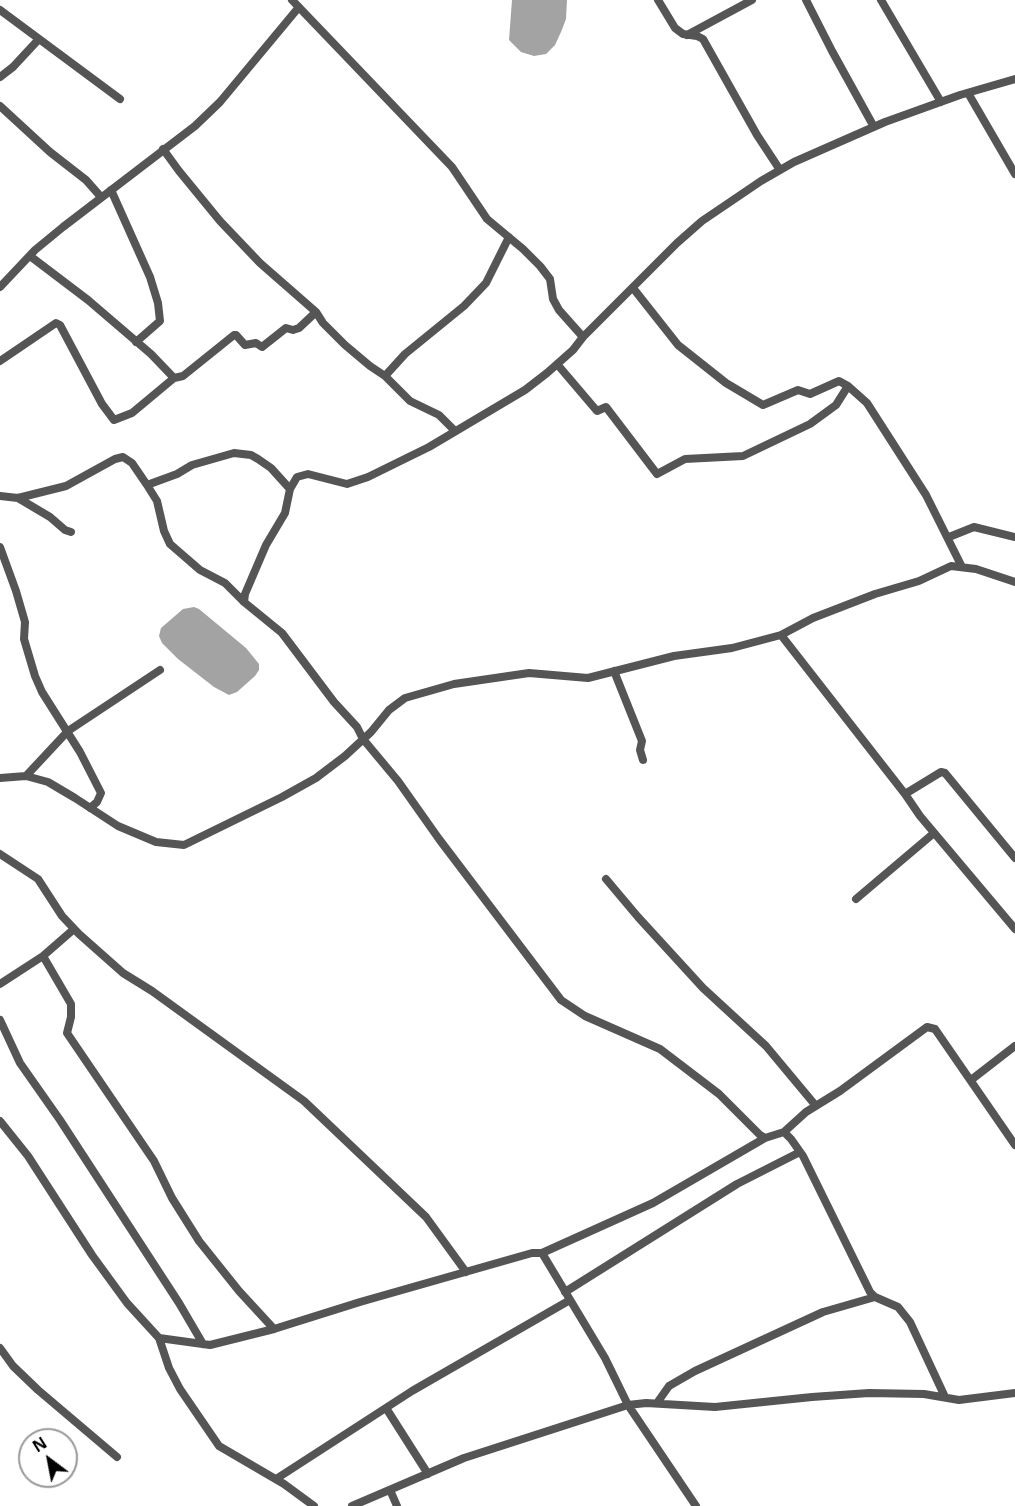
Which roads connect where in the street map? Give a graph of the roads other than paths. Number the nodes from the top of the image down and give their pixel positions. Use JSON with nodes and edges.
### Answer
{"nodes":[{"id":1,"x":292,"y":0,"type":"edge"},
{"id":2,"x":658,"y":0,"type":"edge"},
{"id":3,"x":752,"y":0,"type":"edge"},
{"id":4,"x":806,"y":0,"type":"edge"},
{"id":5,"x":881,"y":0,"type":"edge"},
{"id":6,"x":299,"y":7,"type":"junction"},
{"id":7,"x":0,"y":10,"type":"edge"},
{"id":8,"x":687,"y":35,"type":"junction"},
{"id":9,"x":39,"y":39,"type":"junction"},
{"id":10,"x":0,"y":77,"type":"edge"},
{"id":11,"x":1015,"y":79,"type":"edge"},
{"id":12,"x":968,"y":93,"type":"junction"},
{"id":13,"x":120,"y":99,"type":"dead end"},
{"id":14,"x":941,"y":102,"type":"junction"},
{"id":15,"x":0,"y":106,"type":"edge"},
{"id":16,"x":874,"y":127,"type":"junction"},
{"id":17,"x":164,"y":149,"type":"junction"},
{"id":18,"x":1012,"y":164,"type":"edge"},
{"id":19,"x":780,"y":170,"type":"junction"},
{"id":20,"x":1015,"y":174,"type":"edge"},
{"id":21,"x":111,"y":189,"type":"junction"},
{"id":22,"x":101,"y":197,"type":"junction"},
{"id":23,"x":509,"y":237,"type":"junction"},
{"id":24,"x":30,"y":256,"type":"junction"},
{"id":25,"x":1,"y":284,"type":"edge"},
{"id":26,"x":633,"y":288,"type":"junction"},
{"id":27,"x":316,"y":312,"type":"junction"},
{"id":28,"x":583,"y":337,"type":"junction"},
{"id":29,"x":136,"y":342,"type":"junction"},
{"id":30,"x":0,"y":361,"type":"edge"},
{"id":31,"x":557,"y":364,"type":"junction"},
{"id":32,"x":385,"y":376,"type":"junction"},
{"id":33,"x":174,"y":378,"type":"junction"},
{"id":34,"x":848,"y":386,"type":"junction"},
{"id":35,"x":455,"y":431,"type":"junction"},
{"id":36,"x":147,"y":485,"type":"junction"},
{"id":37,"x":290,"y":489,"type":"junction"},
{"id":38,"x":0,"y":496,"type":"edge"},
{"id":39,"x":18,"y":498,"type":"junction"},
{"id":40,"x":71,"y":532,"type":"dead end"},
{"id":41,"x":949,"y":537,"type":"junction"},
{"id":42,"x":1015,"y":537,"type":"edge"},
{"id":43,"x":0,"y":547,"type":"edge"},
{"id":44,"x":962,"y":567,"type":"junction"},
{"id":45,"x":1015,"y":582,"type":"edge"},
{"id":46,"x":244,"y":602,"type":"junction"},
{"id":47,"x":781,"y":634,"type":"junction"},
{"id":48,"x":160,"y":670,"type":"dead end"},
{"id":49,"x":614,"y":671,"type":"junction"},
{"id":50,"x":68,"y":731,"type":"junction"},
{"id":51,"x":363,"y":739,"type":"junction"},
{"id":52,"x":643,"y":760,"type":"dead end"},
{"id":53,"x":26,"y":776,"type":"junction"},
{"id":54,"x":0,"y":778,"type":"edge"},
{"id":55,"x":905,"y":794,"type":"junction"},
{"id":56,"x":90,"y":808,"type":"junction"},
{"id":57,"x":934,"y":833,"type":"junction"},
{"id":58,"x":0,"y":854,"type":"edge"},
{"id":59,"x":1015,"y":858,"type":"edge"},
{"id":60,"x":606,"y":879,"type":"dead end"},
{"id":61,"x":856,"y":900,"type":"dead end"},
{"id":62,"x":74,"y":929,"type":"junction"},
{"id":63,"x":1015,"y":929,"type":"edge"},
{"id":64,"x":43,"y":956,"type":"junction"},
{"id":65,"x":0,"y":984,"type":"edge"},
{"id":66,"x":0,"y":1020,"type":"edge"},
{"id":67,"x":1015,"y":1046,"type":"edge"},
{"id":68,"x":971,"y":1080,"type":"junction"},
{"id":69,"x":816,"y":1106,"type":"junction"},
{"id":70,"x":0,"y":1121,"type":"edge"},
{"id":71,"x":784,"y":1132,"type":"junction"},
{"id":72,"x":765,"y":1138,"type":"junction"},
{"id":73,"x":1015,"y":1145,"type":"edge"},
{"id":74,"x":800,"y":1152,"type":"junction"},
{"id":75,"x":542,"y":1253,"type":"junction"},
{"id":76,"x":466,"y":1272,"type":"junction"},
{"id":77,"x":567,"y":1296,"type":"junction"},
{"id":78,"x":875,"y":1297,"type":"junction"},
{"id":79,"x":274,"y":1329,"type":"junction"},
{"id":80,"x":159,"y":1338,"type":"junction"},
{"id":81,"x":203,"y":1344,"type":"junction"},
{"id":82,"x":0,"y":1348,"type":"edge"},
{"id":83,"x":1015,"y":1394,"type":"edge"},
{"id":84,"x":945,"y":1397,"type":"junction"},
{"id":85,"x":657,"y":1403,"type":"junction"},
{"id":86,"x":628,"y":1405,"type":"junction"},
{"id":87,"x":386,"y":1408,"type":"junction"},
{"id":88,"x":117,"y":1457,"type":"dead end"},
{"id":89,"x":428,"y":1474,"type":"junction"},
{"id":90,"x":276,"y":1479,"type":"junction"},
{"id":91,"x":390,"y":1490,"type":"junction"},
{"id":92,"x":314,"y":1506,"type":"edge"},
{"id":93,"x":352,"y":1506,"type":"edge"},
{"id":94,"x":397,"y":1506,"type":"edge"},
{"id":95,"x":696,"y":1506,"type":"edge"}],
"edges":[{"from":1,"to":6,"type":"street"},
{"from":2,"to":8,"type":"street"},
{"from":3,"to":8,"type":"street"},
{"from":4,"to":16,"type":"street"},
{"from":5,"to":14,"type":"street"},
{"from":6,"to":17,"type":"street"},
{"from":6,"to":23,"type":"street"},
{"from":7,"to":9,"type":"street"},
{"from":8,"to":19,"type":"street"},
{"from":9,"to":10,"type":"street"},
{"from":9,"to":13,"type":"street"},
{"from":11,"to":12,"type":"street"},
{"from":12,"to":14,"type":"street"},
{"from":12,"to":18,"type":"street"},
{"from":14,"to":16,"type":"street"},
{"from":15,"to":22,"type":"street"},
{"from":16,"to":19,"type":"street"},
{"from":17,"to":21,"type":"street"},
{"from":17,"to":27,"type":"street"},
{"from":18,"to":20,"type":"street"},
{"from":19,"to":26,"type":"street"},
{"from":21,"to":22,"type":"street"},
{"from":21,"to":29,"type":"street"},
{"from":22,"to":24,"type":"street"},
{"from":23,"to":28,"type":"street"},
{"from":23,"to":32,"type":"street"},
{"from":24,"to":25,"type":"street"},
{"from":24,"to":29,"type":"street"},
{"from":26,"to":28,"type":"street"},
{"from":26,"to":34,"type":"street"},
{"from":27,"to":32,"type":"street"},
{"from":27,"to":33,"type":"street"},
{"from":28,"to":31,"type":"street"},
{"from":29,"to":33,"type":"street"},
{"from":30,"to":33,"type":"street"},
{"from":31,"to":34,"type":"street"},
{"from":31,"to":35,"type":"street"},
{"from":32,"to":35,"type":"street"},
{"from":34,"to":41,"type":"street"},
{"from":35,"to":37,"type":"street"},
{"from":36,"to":37,"type":"street"},
{"from":36,"to":39,"type":"street"},
{"from":36,"to":46,"type":"street"},
{"from":37,"to":46,"type":"street"},
{"from":38,"to":39,"type":"street"},
{"from":39,"to":40,"type":"street"},
{"from":41,"to":42,"type":"street"},
{"from":41,"to":44,"type":"street"},
{"from":43,"to":50,"type":"street"},
{"from":44,"to":45,"type":"street"},
{"from":44,"to":47,"type":"street"},
{"from":46,"to":51,"type":"street"},
{"from":47,"to":49,"type":"street"},
{"from":47,"to":55,"type":"street"},
{"from":48,"to":50,"type":"street"},
{"from":49,"to":51,"type":"street"},
{"from":49,"to":52,"type":"street"},
{"from":50,"to":53,"type":"street"},
{"from":50,"to":56,"type":"street"},
{"from":51,"to":56,"type":"street"},
{"from":51,"to":72,"type":"street"},
{"from":53,"to":54,"type":"street"},
{"from":53,"to":56,"type":"street"},
{"from":55,"to":57,"type":"street"},
{"from":55,"to":59,"type":"street"},
{"from":57,"to":61,"type":"street"},
{"from":57,"to":63,"type":"street"},
{"from":58,"to":62,"type":"street"},
{"from":60,"to":69,"type":"street"},
{"from":62,"to":64,"type":"street"},
{"from":62,"to":76,"type":"street"},
{"from":64,"to":65,"type":"street"},
{"from":64,"to":79,"type":"street"},
{"from":66,"to":81,"type":"street"},
{"from":67,"to":68,"type":"street"},
{"from":68,"to":69,"type":"street"},
{"from":68,"to":73,"type":"street"},
{"from":69,"to":71,"type":"street"},
{"from":70,"to":80,"type":"street"},
{"from":71,"to":72,"type":"street"},
{"from":71,"to":74,"type":"street"},
{"from":72,"to":75,"type":"street"},
{"from":74,"to":77,"type":"street"},
{"from":74,"to":78,"type":"street"},
{"from":75,"to":76,"type":"street"},
{"from":75,"to":77,"type":"street"},
{"from":76,"to":79,"type":"street"},
{"from":77,"to":86,"type":"street"},
{"from":77,"to":87,"type":"street"},
{"from":78,"to":84,"type":"street"},
{"from":78,"to":85,"type":"street"},
{"from":79,"to":81,"type":"street"},
{"from":80,"to":81,"type":"street"},
{"from":80,"to":90,"type":"street"},
{"from":82,"to":88,"type":"street"},
{"from":83,"to":84,"type":"street"},
{"from":84,"to":85,"type":"street"},
{"from":85,"to":86,"type":"street"},
{"from":86,"to":89,"type":"street"},
{"from":86,"to":95,"type":"street"},
{"from":87,"to":89,"type":"street"},
{"from":87,"to":90,"type":"street"},
{"from":89,"to":91,"type":"street"},
{"from":90,"to":92,"type":"street"},
{"from":91,"to":93,"type":"street"},
{"from":91,"to":94,"type":"street"}]}
